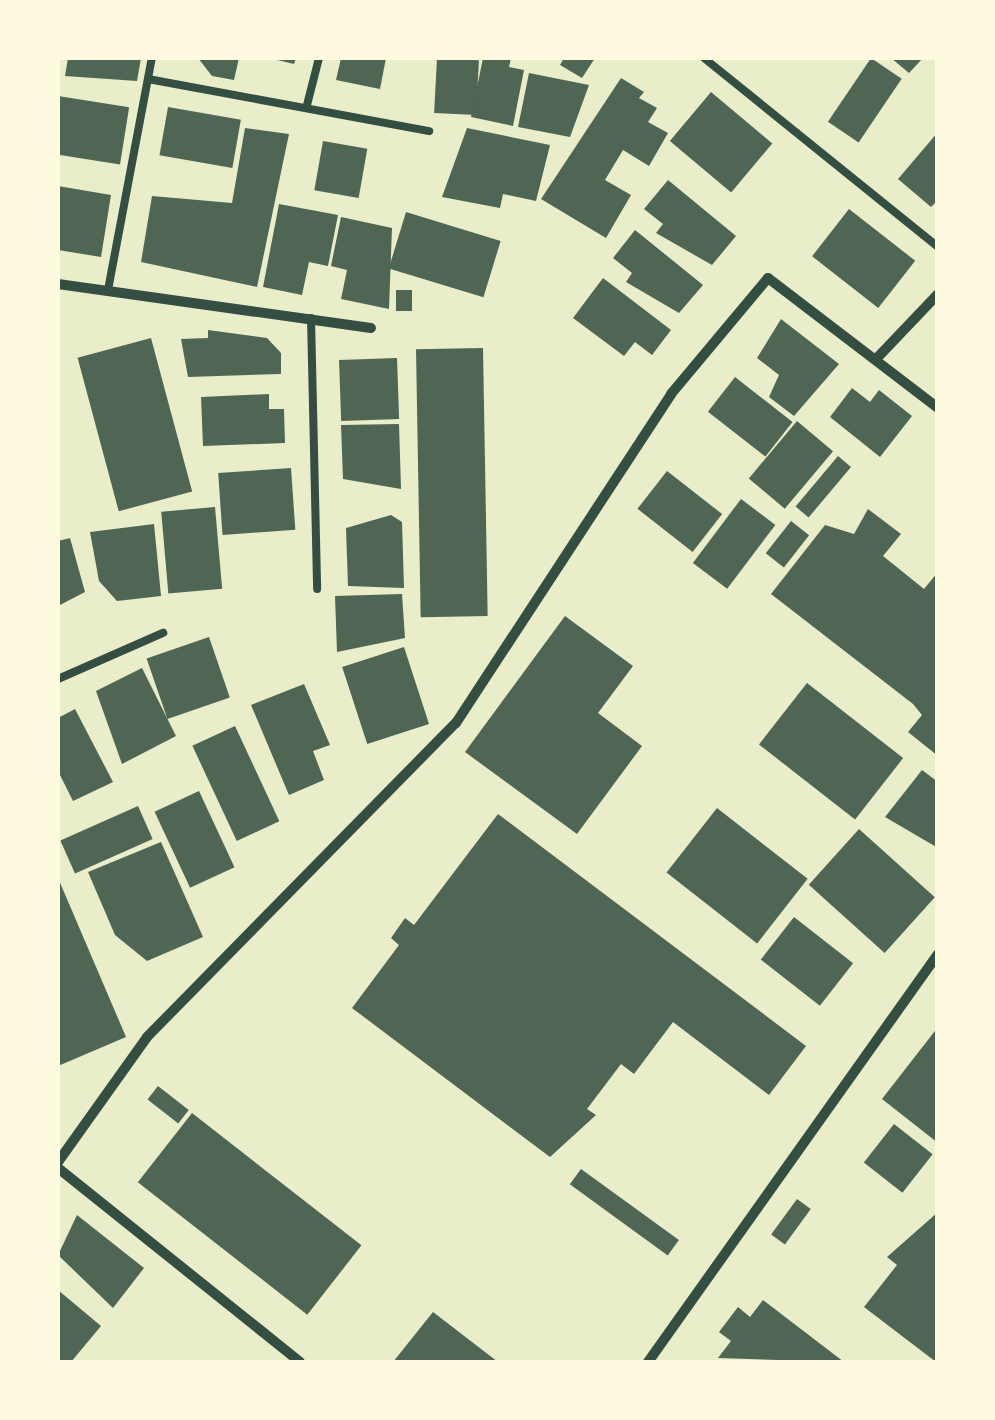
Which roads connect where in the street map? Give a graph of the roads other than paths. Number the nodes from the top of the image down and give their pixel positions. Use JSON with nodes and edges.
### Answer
{"nodes":[{"id":1,"x":152,"y":58,"type":"edge"},
{"id":2,"x":319,"y":58,"type":"edge"},
{"id":3,"x":704,"y":58,"type":"edge"},
{"id":4,"x":148,"y":79,"type":"junction"},
{"id":5,"x":307,"y":105,"type":"junction"},
{"id":6,"x":429,"y":131,"type":"dead end"},
{"id":7,"x":938,"y":247,"type":"edge"},
{"id":8,"x":58,"y":284,"type":"edge"},
{"id":9,"x":108,"y":290,"type":"junction"},
{"id":10,"x":938,"y":294,"type":"edge"},
{"id":11,"x":311,"y":318,"type":"junction"},
{"id":12,"x":370,"y":328,"type":"dead end"},
{"id":13,"x":878,"y":358,"type":"junction"},
{"id":14,"x":938,"y":408,"type":"edge"},
{"id":15,"x":318,"y":589,"type":"dead end"},
{"id":16,"x":163,"y":633,"type":"dead end"},
{"id":17,"x":58,"y":679,"type":"edge"},
{"id":18,"x":938,"y":954,"type":"edge"},
{"id":19,"x":58,"y":1165,"type":"edge"},
{"id":20,"x":300,"y":1362,"type":"edge"},
{"id":21,"x":648,"y":1362,"type":"edge"}],
"edges":[{"from":1,"to":4,"type":"lane"},
{"from":2,"to":5,"type":"lane"},
{"from":3,"to":7,"type":"lane"},
{"from":4,"to":5,"type":"lane"},
{"from":4,"to":9,"type":"lane"},
{"from":5,"to":6,"type":"lane"},
{"from":8,"to":9,"type":"street"},
{"from":9,"to":11,"type":"street"},
{"from":10,"to":13,"type":"street"},
{"from":11,"to":12,"type":"street"},
{"from":11,"to":15,"type":"lane"},
{"from":13,"to":14,"type":"street"},
{"from":13,"to":19,"type":"street"},
{"from":16,"to":17,"type":"lane"},
{"from":18,"to":21,"type":"street"},
{"from":19,"to":20,"type":"street"}]}
